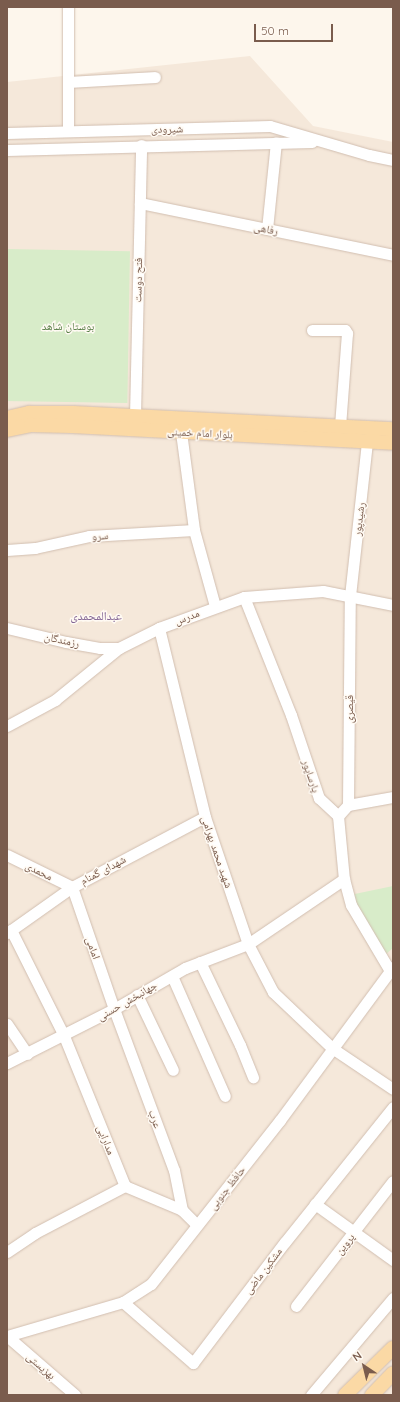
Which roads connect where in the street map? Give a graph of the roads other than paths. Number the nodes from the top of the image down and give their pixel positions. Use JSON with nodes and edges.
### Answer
{"nodes":[{"id":1,"x":68,"y":7,"type":"edge"},
{"id":2,"x":155,"y":77,"type":"dead end"},
{"id":3,"x":69,"y":82,"type":"junction"},
{"id":4,"x":68,"y":131,"type":"junction"},
{"id":5,"x":7,"y":133,"type":"edge"},
{"id":6,"x":22,"y":133,"type":"junction"},
{"id":7,"x":276,"y":142,"type":"junction"},
{"id":8,"x":324,"y":142,"type":"junction"},
{"id":9,"x":141,"y":145,"type":"junction"},
{"id":10,"x":23,"y":149,"type":"junction"},
{"id":11,"x":7,"y":150,"type":"edge"},
{"id":12,"x":393,"y":160,"type":"edge"},
{"id":13,"x":140,"y":204,"type":"junction"},
{"id":14,"x":267,"y":230,"type":"junction"},
{"id":15,"x":393,"y":255,"type":"edge"},
{"id":16,"x":312,"y":330,"type":"dead end"},
{"id":17,"x":135,"y":416,"type":"junction"},
{"id":18,"x":7,"y":418,"type":"edge"},
{"id":19,"x":340,"y":426,"type":"junction"},
{"id":20,"x":393,"y":429,"type":"edge"},
{"id":21,"x":7,"y":430,"type":"edge"},
{"id":22,"x":181,"y":432,"type":"junction"},
{"id":23,"x":367,"y":442,"type":"junction"},
{"id":24,"x":393,"y":443,"type":"edge"},
{"id":25,"x":194,"y":530,"type":"junction"},
{"id":26,"x":7,"y":550,"type":"edge"},
{"id":27,"x":350,"y":596,"type":"junction"},
{"id":28,"x":244,"y":597,"type":"junction"},
{"id":29,"x":393,"y":605,"type":"edge"},
{"id":30,"x":215,"y":606,"type":"junction"},
{"id":31,"x":7,"y":628,"type":"edge"},
{"id":32,"x":159,"y":628,"type":"junction"},
{"id":33,"x":118,"y":648,"type":"junction"},
{"id":34,"x":7,"y":726,"type":"edge"},
{"id":35,"x":393,"y":797,"type":"edge"},
{"id":36,"x":348,"y":805,"type":"junction"},
{"id":37,"x":338,"y":816,"type":"junction"},
{"id":38,"x":205,"y":817,"type":"junction"},
{"id":39,"x":7,"y":855,"type":"edge"},
{"id":40,"x":344,"y":879,"type":"junction"},
{"id":41,"x":72,"y":887,"type":"junction"},
{"id":42,"x":9,"y":931,"type":"edge"},
{"id":43,"x":248,"y":944,"type":"junction"},
{"id":44,"x":200,"y":962,"type":"junction"},
{"id":45,"x":391,"y":969,"type":"edge"},
{"id":46,"x":172,"y":976,"type":"junction"},
{"id":47,"x":137,"y":995,"type":"junction"},
{"id":48,"x":114,"y":1009,"type":"junction"},
{"id":49,"x":7,"y":1024,"type":"edge"},
{"id":50,"x":64,"y":1036,"type":"junction"},
{"id":51,"x":332,"y":1048,"type":"junction"},
{"id":52,"x":26,"y":1054,"type":"junction"},
{"id":53,"x":7,"y":1063,"type":"edge"},
{"id":54,"x":173,"y":1070,"type":"dead end"},
{"id":55,"x":253,"y":1078,"type":"dead end"},
{"id":56,"x":393,"y":1089,"type":"edge"},
{"id":57,"x":225,"y":1096,"type":"dead end"},
{"id":58,"x":393,"y":1107,"type":"edge"},
{"id":59,"x":393,"y":1181,"type":"edge"},
{"id":60,"x":125,"y":1186,"type":"junction"},
{"id":61,"x":315,"y":1204,"type":"junction"},
{"id":62,"x":182,"y":1210,"type":"junction"},
{"id":63,"x":197,"y":1225,"type":"junction"},
{"id":64,"x":354,"y":1233,"type":"junction"},
{"id":65,"x":7,"y":1252,"type":"edge"},
{"id":66,"x":393,"y":1260,"type":"edge"},
{"id":67,"x":393,"y":1298,"type":"edge"},
{"id":68,"x":123,"y":1302,"type":"junction"},
{"id":69,"x":296,"y":1306,"type":"dead end"},
{"id":70,"x":7,"y":1336,"type":"edge"},
{"id":71,"x":393,"y":1348,"type":"edge"},
{"id":72,"x":393,"y":1373,"type":"edge"},
{"id":73,"x":75,"y":1395,"type":"edge"},
{"id":74,"x":310,"y":1395,"type":"edge"},
{"id":75,"x":345,"y":1395,"type":"edge"},
{"id":76,"x":372,"y":1395,"type":"edge"}],
"edges":[{"from":1,"to":3,"type":"street"},
{"from":2,"to":3,"type":"street"},
{"from":3,"to":4,"type":"street"},
{"from":4,"to":6,"type":"street","name":"شیرودی"},
{"from":4,"to":8,"type":"street","name":"شیرودی"},
{"from":5,"to":6,"type":"street","name":"شیرودی"},
{"from":6,"to":10,"type":"street"},
{"from":7,"to":8,"type":"street","name":"شیرودی"},
{"from":7,"to":9,"type":"street","name":"شیرودی"},
{"from":7,"to":14,"type":"street"},
{"from":8,"to":12,"type":"street","name":"شیرودی"},
{"from":9,"to":10,"type":"street","name":"شیرودی"},
{"from":9,"to":13,"type":"street","name":"فتح دوست"},
{"from":10,"to":11,"type":"street","name":"شیرودی"},
{"from":13,"to":14,"type":"street","name":"رفاهی"},
{"from":13,"to":17,"type":"street","name":"فتح دوست"},
{"from":14,"to":15,"type":"street","name":"رفاهی"},
{"from":16,"to":19,"type":"street"},
{"from":17,"to":18,"type":"main road","name":"بلوار امام خمینی"},
{"from":17,"to":19,"type":"main road","name":"بلوار امام خمینی"},
{"from":19,"to":20,"type":"main road","name":"بلوار امام خمینی"},
{"from":21,"to":22,"type":"main road","name":"بلوار امام خمینی"},
{"from":22,"to":23,"type":"main road","name":"بلوار امام خمینی"},
{"from":22,"to":25,"type":"street"},
{"from":23,"to":24,"type":"main road","name":"بلوار امام خمینی"},
{"from":23,"to":27,"type":"street","name":"رشیدپور"},
{"from":25,"to":26,"type":"street","name":"سرو"},
{"from":25,"to":30,"type":"street"},
{"from":27,"to":28,"type":"street","name":"مدرس"},
{"from":27,"to":29,"type":"street","name":"مدرس"},
{"from":27,"to":36,"type":"street","name":"قیصری"},
{"from":28,"to":30,"type":"street","name":"مدرس"},
{"from":28,"to":37,"type":"street","name":"پارساپور"},
{"from":30,"to":32,"type":"street","name":"مدرس"},
{"from":31,"to":33,"type":"street","name":"رزمندگان"},
{"from":32,"to":33,"type":"street","name":"مدرس"},
{"from":32,"to":38,"type":"street","name":"شهید محمد بهرامی"},
{"from":33,"to":34,"type":"street","name":"مدرس"},
{"from":35,"to":36,"type":"street"},
{"from":36,"to":37,"type":"street"},
{"from":37,"to":40,"type":"street"},
{"from":38,"to":41,"type":"street","name":"شهدای گمنام"},
{"from":38,"to":43,"type":"street","name":"شهید محمد بهرامی"},
{"from":39,"to":41,"type":"street","name":"محمدی"},
{"from":40,"to":43,"type":"street","name":"جهانبخش حسنی"},
{"from":40,"to":45,"type":"street"},
{"from":41,"to":42,"type":"street","name":"شهدای گمنام"},
{"from":41,"to":48,"type":"street","name":"امامی"},
{"from":42,"to":50,"type":"street","name":"مدارایی"},
{"from":43,"to":44,"type":"street","name":"جهانبخش حسنی"},
{"from":43,"to":51,"type":"street","name":"شهید محمد بهرامی"},
{"from":44,"to":46,"type":"street","name":"جهانبخش حسنی"},
{"from":44,"to":55,"type":"street"},
{"from":45,"to":51,"type":"street","name":"حافظ جنوبی"},
{"from":46,"to":47,"type":"street","name":"جهانبخش حسنی"},
{"from":46,"to":57,"type":"street"},
{"from":47,"to":48,"type":"street","name":"جهانبخش حسنی"},
{"from":47,"to":54,"type":"street"},
{"from":48,"to":50,"type":"street","name":"جهانبخش حسنی"},
{"from":48,"to":62,"type":"street","name":"عرب"},
{"from":49,"to":52,"type":"street"},
{"from":50,"to":52,"type":"street","name":"جهانبخش حسنی"},
{"from":50,"to":60,"type":"street","name":"مدارایی"},
{"from":51,"to":56,"type":"street","name":"شهید محمد بهرامی"},
{"from":51,"to":63,"type":"street","name":"حافظ جنوبی"},
{"from":52,"to":53,"type":"street","name":"جهانبخش حسنی"},
{"from":58,"to":61,"type":"street","name":"مشکین ماضی"},
{"from":59,"to":64,"type":"street","name":"پروین"},
{"from":60,"to":62,"type":"street"},
{"from":60,"to":65,"type":"street"},
{"from":61,"to":64,"type":"street"},
{"from":61,"to":68,"type":"street","name":"مشکین ماضی"},
{"from":62,"to":63,"type":"street"},
{"from":63,"to":68,"type":"street","name":"حافظ جنوبی"},
{"from":64,"to":66,"type":"street"},
{"from":64,"to":69,"type":"street","name":"پروین"},
{"from":67,"to":74,"type":"street"},
{"from":68,"to":70,"type":"street","name":"حافظ جنوبی"},
{"from":70,"to":73,"type":"street","name":"بهزیستی"},
{"from":71,"to":75,"type":"main road"},
{"from":72,"to":76,"type":"main road"}]}
